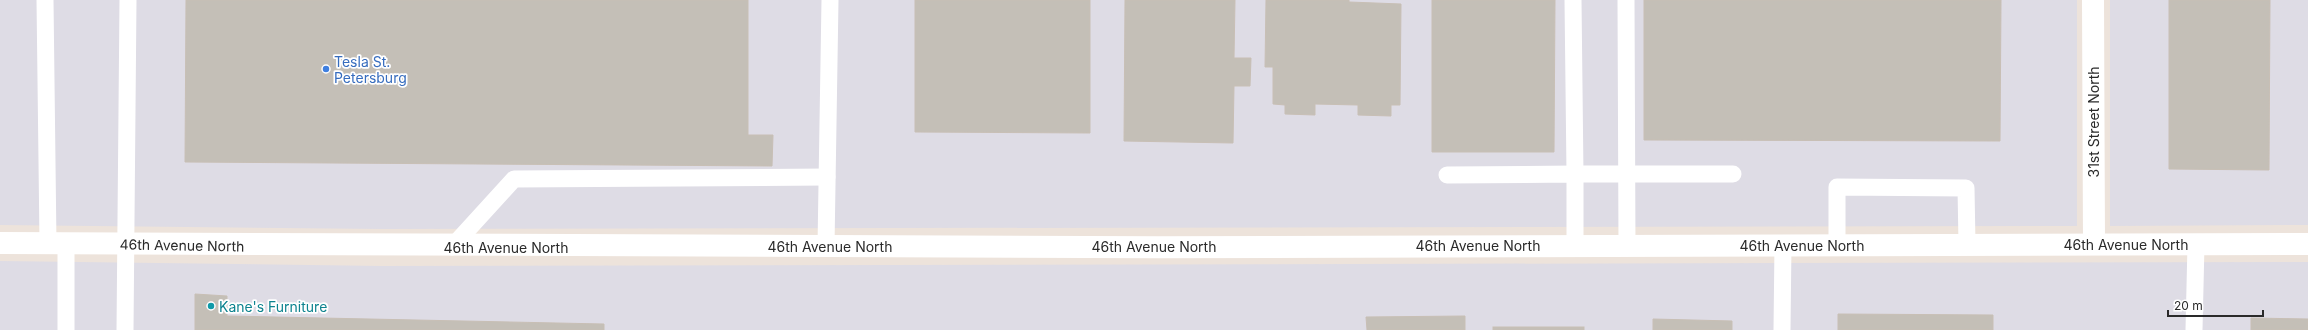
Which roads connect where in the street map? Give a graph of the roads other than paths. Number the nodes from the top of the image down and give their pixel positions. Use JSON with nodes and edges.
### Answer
{"nodes":[{"id":1,"x":45,"y":0,"type":"edge"},
{"id":2,"x":128,"y":0,"type":"edge"},
{"id":3,"x":830,"y":0,"type":"edge"},
{"id":4,"x":1573,"y":0,"type":"edge"},
{"id":5,"x":1626,"y":0,"type":"edge"},
{"id":6,"x":2093,"y":0,"type":"edge"},
{"id":7,"x":1574,"y":174,"type":"junction"},
{"id":8,"x":1626,"y":174,"type":"junction"},
{"id":9,"x":1733,"y":174,"type":"dead end"},
{"id":10,"x":1446,"y":175,"type":"dead end"},
{"id":11,"x":827,"y":177,"type":"junction"},
{"id":12,"x":0,"y":243,"type":"edge"},
{"id":13,"x":57,"y":243,"type":"junction"},
{"id":14,"x":124,"y":244,"type":"junction"},
{"id":15,"x":1783,"y":244,"type":"junction"},
{"id":16,"x":1837,"y":244,"type":"junction"},
{"id":17,"x":1967,"y":244,"type":"junction"},
{"id":18,"x":2094,"y":244,"type":"junction"},
{"id":19,"x":2196,"y":244,"type":"junction"},
{"id":20,"x":2308,"y":244,"type":"edge"},
{"id":21,"x":1575,"y":245,"type":"junction"},
{"id":22,"x":826,"y":246,"type":"junction"},
{"id":23,"x":452,"y":247,"type":"junction"},
{"id":24,"x":1627,"y":247,"type":"junction"},
{"id":25,"x":66,"y":330,"type":"edge"},
{"id":26,"x":125,"y":330,"type":"edge"},
{"id":27,"x":1782,"y":330,"type":"edge"},
{"id":28,"x":2194,"y":330,"type":"edge"}],
"edges":[{"from":1,"to":13,"type":"lane"},
{"from":2,"to":14,"type":"lane"},
{"from":3,"to":11,"type":"lane"},
{"from":4,"to":7,"type":"lane"},
{"from":5,"to":8,"type":"lane"},
{"from":6,"to":18,"type":"street","name":"31st Street North"},
{"from":7,"to":8,"type":"lane"},
{"from":7,"to":10,"type":"lane"},
{"from":7,"to":21,"type":"lane"},
{"from":8,"to":9,"type":"lane"},
{"from":8,"to":24,"type":"lane"},
{"from":11,"to":22,"type":"lane"},
{"from":11,"to":23,"type":"lane"},
{"from":12,"to":13,"type":"street","name":"46th Avenue North"},
{"from":13,"to":14,"type":"street","name":"46th Avenue North"},
{"from":13,"to":25,"type":"lane"},
{"from":14,"to":23,"type":"street","name":"46th Avenue North"},
{"from":14,"to":26,"type":"lane"},
{"from":15,"to":16,"type":"street","name":"46th Avenue North"},
{"from":15,"to":24,"type":"street","name":"46th Avenue North"},
{"from":15,"to":27,"type":"lane"},
{"from":16,"to":17,"type":"street","name":"46th Avenue North"},
{"from":16,"to":17,"type":"lane"},
{"from":17,"to":18,"type":"street","name":"46th Avenue North"},
{"from":18,"to":19,"type":"street","name":"46th Avenue North"},
{"from":19,"to":20,"type":"street","name":"46th Avenue North"},
{"from":19,"to":28,"type":"lane"},
{"from":21,"to":22,"type":"street","name":"46th Avenue North"},
{"from":21,"to":24,"type":"street","name":"46th Avenue North"},
{"from":22,"to":23,"type":"street","name":"46th Avenue North"}]}
